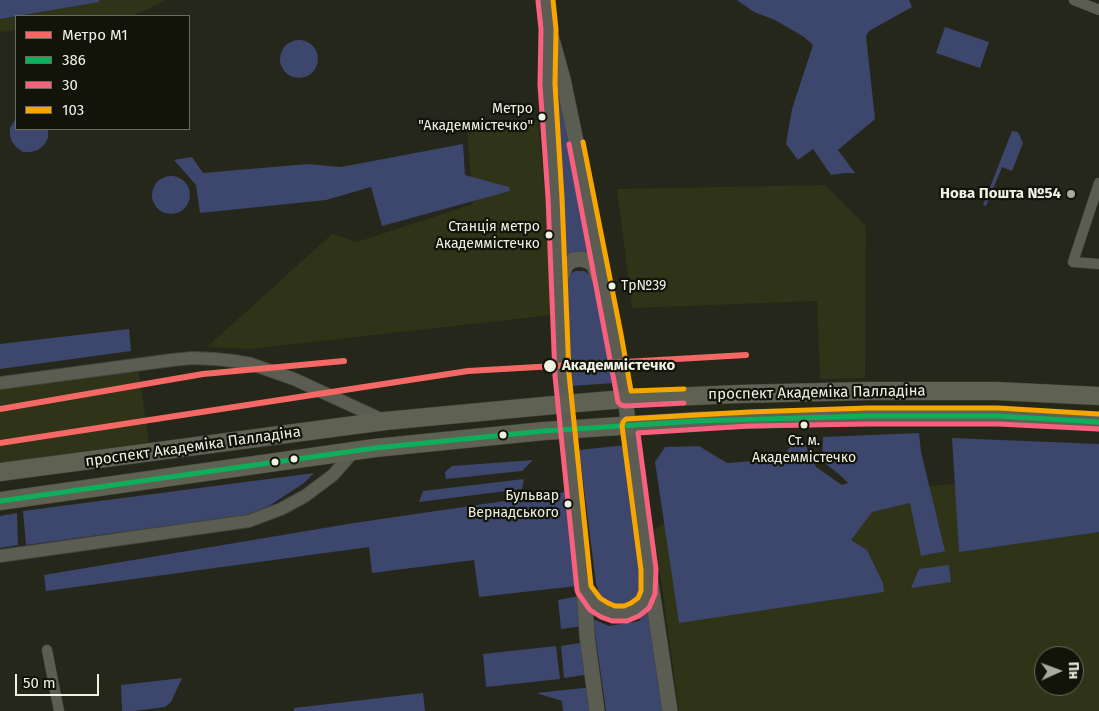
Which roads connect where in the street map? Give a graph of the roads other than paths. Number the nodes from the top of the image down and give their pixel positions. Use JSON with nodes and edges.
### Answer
{"nodes":[{"id":1,"x":545,"y":0,"type":"edge"},
{"id":2,"x":1074,"y":0,"type":"edge"},
{"id":3,"x":1099,"y":10,"type":"edge"},
{"id":4,"x":549,"y":29,"type":"junction"},
{"id":5,"x":1099,"y":183,"type":"edge"},
{"id":6,"x":1099,"y":264,"type":"edge"},
{"id":7,"x":558,"y":285,"type":"junction"},
{"id":8,"x":604,"y":292,"type":"junction"},
{"id":9,"x":0,"y":383,"type":"edge"},
{"id":10,"x":1099,"y":396,"type":"edge"},
{"id":11,"x":625,"y":399,"type":"junction"},
{"id":12,"x":565,"y":404,"type":"junction"},
{"id":13,"x":385,"y":421,"type":"junction"},
{"id":14,"x":1099,"y":422,"type":"edge"},
{"id":15,"x":629,"y":426,"type":"junction"},
{"id":16,"x":567,"y":430,"type":"junction"},
{"id":17,"x":354,"y":451,"type":"junction"},
{"id":18,"x":0,"y":472,"type":"edge"},
{"id":19,"x":0,"y":501,"type":"edge"},
{"id":20,"x":0,"y":556,"type":"edge"},
{"id":21,"x":649,"y":570,"type":"junction"},
{"id":22,"x":584,"y":589,"type":"junction"},
{"id":23,"x":47,"y":650,"type":"dead end"},
{"id":24,"x":59,"y":711,"type":"edge"},
{"id":25,"x":597,"y":711,"type":"edge"},
{"id":26,"x":670,"y":711,"type":"edge"}],
"edges":[{"from":1,"to":4,"type":"main road"},
{"from":2,"to":3,"type":"street"},
{"from":4,"to":7,"type":"main road"},
{"from":4,"to":8,"type":"main road"},
{"from":5,"to":6,"type":"street"},
{"from":7,"to":8,"type":"main road"},
{"from":7,"to":12,"type":"main road"},
{"from":8,"to":11,"type":"main road"},
{"from":9,"to":13,"type":"street"},
{"from":10,"to":11,"type":"highway","name":"проспект Академіка Палладіна"},
{"from":11,"to":12,"type":"highway","name":"проспект Академіка Палладіна"},
{"from":11,"to":15,"type":"main road"},
{"from":12,"to":13,"type":"highway","name":"проспект Академіка Палладіна"},
{"from":12,"to":16,"type":"main road"},
{"from":13,"to":18,"type":"highway","name":"проспект Академіка Палладіна"},
{"from":14,"to":15,"type":"highway","name":"проспект Академіка Палладіна"},
{"from":15,"to":16,"type":"highway","name":"проспект Академіка Палладіна"},
{"from":15,"to":21,"type":"main road"},
{"from":16,"to":17,"type":"highway","name":"проспект Академіка Палладіна"},
{"from":16,"to":22,"type":"main road"},
{"from":17,"to":19,"type":"highway","name":"проспект Академіка Палладіна"},
{"from":17,"to":20,"type":"street"},
{"from":21,"to":22,"type":"main road"},
{"from":21,"to":26,"type":"main road"},
{"from":22,"to":25,"type":"main road"},
{"from":23,"to":24,"type":"street"}]}
